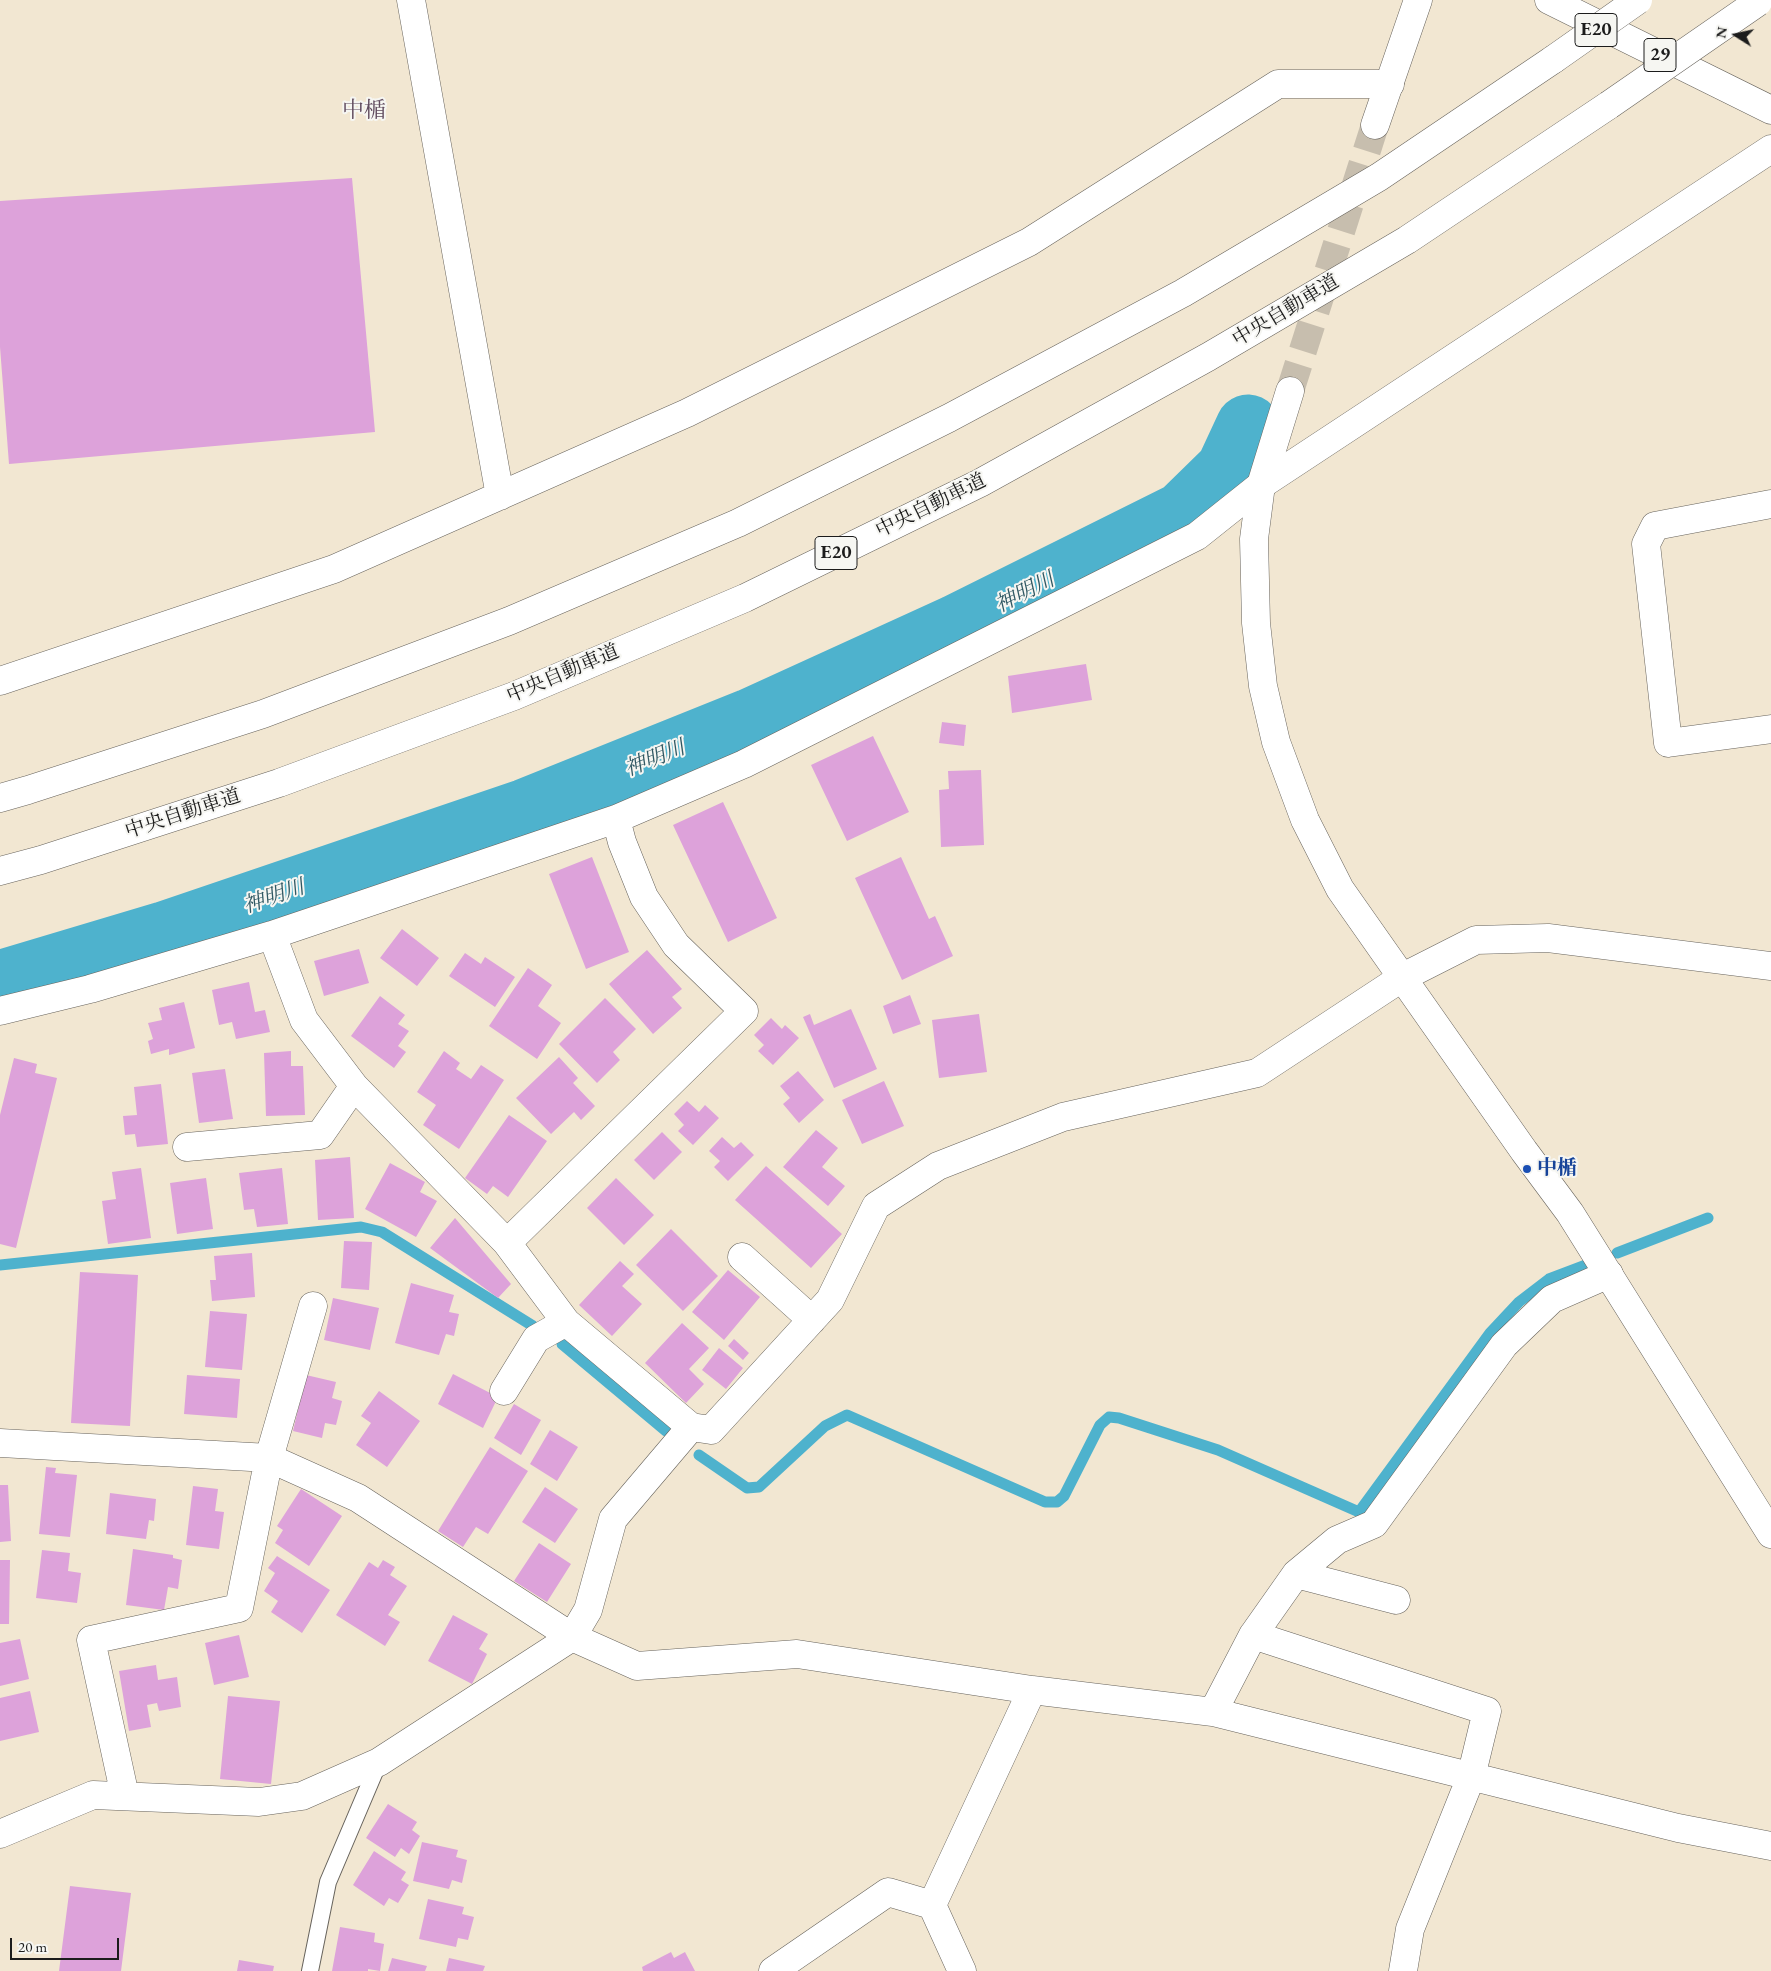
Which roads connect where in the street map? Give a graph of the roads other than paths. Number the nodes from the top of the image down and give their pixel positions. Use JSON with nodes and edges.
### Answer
{"nodes":[{"id":1,"x":411,"y":0,"type":"edge"},
{"id":2,"x":1418,"y":0,"type":"edge"},
{"id":3,"x":1549,"y":0,"type":"edge"},
{"id":4,"x":1638,"y":0,"type":"edge"},
{"id":5,"x":1759,"y":1,"type":"edge"},
{"id":6,"x":1390,"y":84,"type":"junction"},
{"id":7,"x":1771,"y":110,"type":"edge"},
{"id":8,"x":1375,"y":125,"type":"tunnel mouth"},
{"id":9,"x":1771,"y":149,"type":"edge"},
{"id":10,"x":1290,"y":391,"type":"tunnel mouth"},
{"id":11,"x":1261,"y":485,"type":"junction"},
{"id":12,"x":500,"y":496,"type":"junction"},
{"id":13,"x":1771,"y":504,"type":"edge"},
{"id":14,"x":0,"y":681,"type":"edge"},
{"id":15,"x":1771,"y":729,"type":"edge"},
{"id":16,"x":0,"y":798,"type":"edge"},
{"id":17,"x":616,"y":819,"type":"junction"},
{"id":18,"x":0,"y":871,"type":"edge"},
{"id":19,"x":272,"y":935,"type":"junction"},
{"id":20,"x":1771,"y":966,"type":"edge"},
{"id":21,"x":1403,"y":977,"type":"junction"},
{"id":22,"x":0,"y":1011,"type":"edge"},
{"id":23,"x":354,"y":1086,"type":"junction"},
{"id":24,"x":187,"y":1147,"type":"dead end"},
{"id":25,"x":507,"y":1243,"type":"junction"},
{"id":26,"x":742,"y":1257,"type":"dead end"},
{"id":27,"x":1609,"y":1274,"type":"junction"},
{"id":28,"x":313,"y":1306,"type":"dead end"},
{"id":29,"x":812,"y":1320,"type":"junction"},
{"id":30,"x":566,"y":1322,"type":"junction"},
{"id":31,"x":504,"y":1391,"type":"dead end"},
{"id":32,"x":691,"y":1427,"type":"junction"},
{"id":33,"x":0,"y":1443,"type":"edge"},
{"id":34,"x":269,"y":1458,"type":"junction"},
{"id":35,"x":1771,"y":1534,"type":"edge"},
{"id":36,"x":1296,"y":1574,"type":"junction"},
{"id":37,"x":1396,"y":1600,"type":"dead end"},
{"id":38,"x":1253,"y":1636,"type":"junction"},
{"id":39,"x":572,"y":1637,"type":"junction"},
{"id":40,"x":1032,"y":1690,"type":"junction"},
{"id":41,"x":1213,"y":1712,"type":"junction"},
{"id":42,"x":379,"y":1762,"type":"junction"},
{"id":43,"x":1471,"y":1777,"type":"junction"},
{"id":44,"x":125,"y":1796,"type":"junction"},
{"id":45,"x":0,"y":1834,"type":"edge"},
{"id":46,"x":1771,"y":1846,"type":"edge"},
{"id":47,"x":932,"y":1905,"type":"junction"},
{"id":48,"x":310,"y":1971,"type":"edge"},
{"id":49,"x":773,"y":1971,"type":"edge"},
{"id":50,"x":962,"y":1971,"type":"edge"},
{"id":51,"x":1403,"y":1971,"type":"edge"}],
"edges":[{"from":1,"to":12,"type":"main road"},
{"from":2,"to":6,"type":"main road"},
{"from":3,"to":7,"type":"main road","number":"29"},
{"from":4,"to":16,"type":"main road","number":"E20","bridge":true},
{"from":5,"to":18,"type":"main road","name":"中央自動車道","number":"E20","bridge":true},
{"from":6,"to":8,"type":"main road"},
{"from":6,"to":12,"type":"main road"},
{"from":9,"to":11,"type":"main road"},
{"from":10,"to":11,"type":"main road"},
{"from":11,"to":17,"type":"main road"},
{"from":11,"to":21,"type":"main road"},
{"from":12,"to":14,"type":"main road"},
{"from":13,"to":15,"type":"main road"},
{"from":17,"to":19,"type":"main road"},
{"from":17,"to":25,"type":"main road"},
{"from":19,"to":22,"type":"main road"},
{"from":19,"to":23,"type":"main road"},
{"from":20,"to":21,"type":"main road"},
{"from":21,"to":27,"type":"main road"},
{"from":21,"to":29,"type":"main road"},
{"from":23,"to":24,"type":"main road"},
{"from":23,"to":25,"type":"main road"},
{"from":25,"to":30,"type":"main road"},
{"from":26,"to":29,"type":"main road"},
{"from":27,"to":35,"type":"main road"},
{"from":27,"to":36,"type":"main road"},
{"from":28,"to":34,"type":"main road"},
{"from":29,"to":32,"type":"main road"},
{"from":30,"to":31,"type":"main road"},
{"from":30,"to":32,"type":"main road"},
{"from":32,"to":39,"type":"main road"},
{"from":33,"to":34,"type":"main road"},
{"from":34,"to":39,"type":"main road"},
{"from":34,"to":44,"type":"main road"},
{"from":36,"to":37,"type":"main road"},
{"from":36,"to":38,"type":"main road"},
{"from":38,"to":41,"type":"main road"},
{"from":38,"to":43,"type":"main road"},
{"from":39,"to":40,"type":"main road"},
{"from":39,"to":42,"type":"main road"},
{"from":40,"to":41,"type":"main road"},
{"from":40,"to":47,"type":"main road"},
{"from":41,"to":43,"type":"main road"},
{"from":42,"to":44,"type":"main road"},
{"from":42,"to":48,"type":"lane"},
{"from":43,"to":46,"type":"main road"},
{"from":43,"to":51,"type":"main road"},
{"from":44,"to":45,"type":"main road"},
{"from":47,"to":49,"type":"main road"},
{"from":47,"to":50,"type":"main road"}]}
